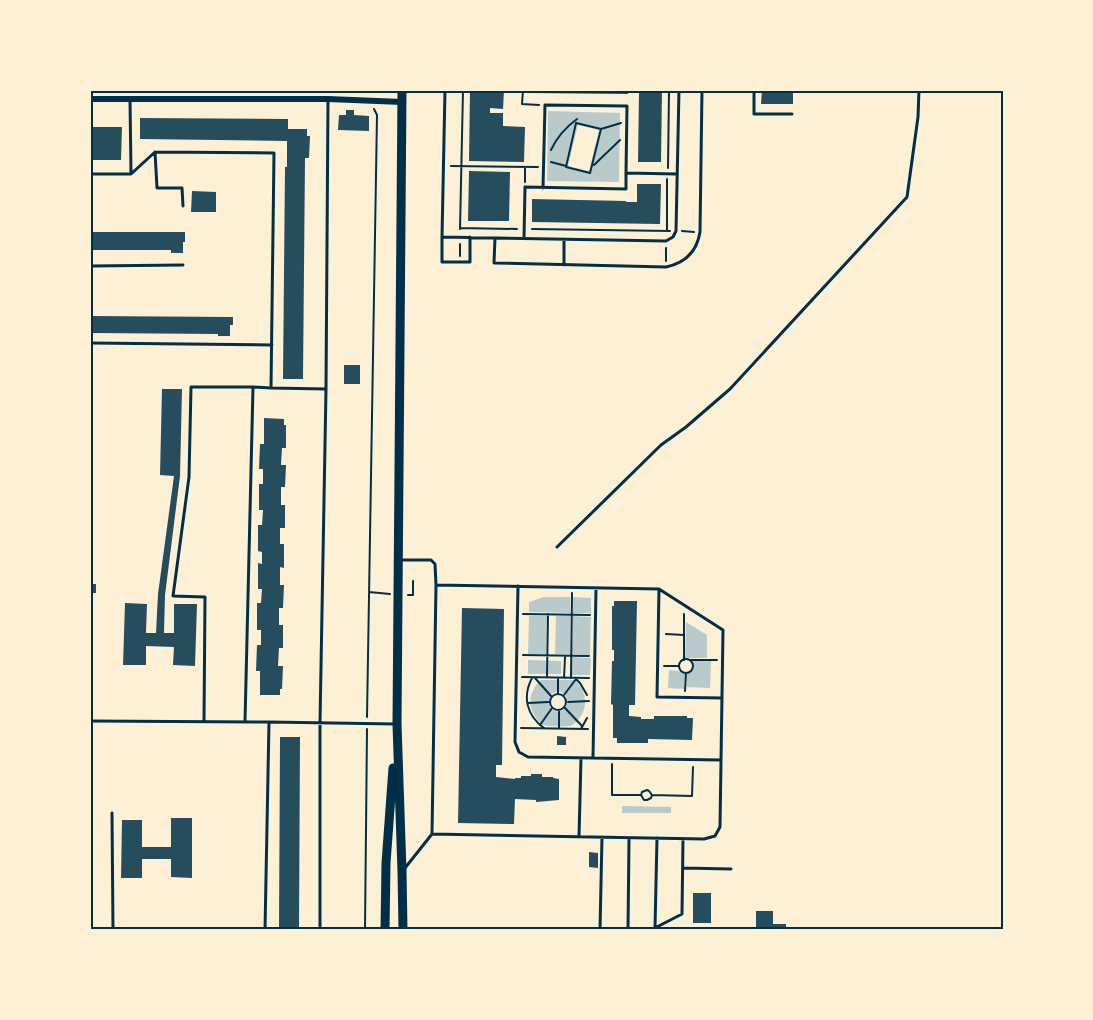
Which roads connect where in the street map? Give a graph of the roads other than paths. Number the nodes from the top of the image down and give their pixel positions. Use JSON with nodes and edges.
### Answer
{"nodes":[{"id":1,"x":402,"y":90,"type":"edge"},
{"id":2,"x":445,"y":90,"type":"edge"},
{"id":3,"x":679,"y":90,"type":"edge"},
{"id":4,"x":702,"y":90,"type":"edge"},
{"id":5,"x":754,"y":90,"type":"edge"},
{"id":6,"x":919,"y":90,"type":"edge"},
{"id":7,"x":90,"y":99,"type":"edge"},
{"id":8,"x":130,"y":99,"type":"junction"},
{"id":9,"x":328,"y":99,"type":"junction"},
{"id":10,"x":402,"y":102,"type":"junction"},
{"id":11,"x":792,"y":114,"type":"dead end"},
{"id":12,"x":155,"y":152,"type":"junction"},
{"id":13,"x":626,"y":173,"type":"junction"},
{"id":14,"x":90,"y":174,"type":"edge"},
{"id":15,"x":131,"y":174,"type":"junction"},
{"id":16,"x":677,"y":174,"type":"junction"},
{"id":17,"x":543,"y":188,"type":"junction"},
{"id":18,"x":183,"y":206,"type":"dead end"},
{"id":19,"x":442,"y":237,"type":"junction"},
{"id":20,"x":470,"y":237,"type":"junction"},
{"id":21,"x":495,"y":238,"type":"junction"},
{"id":22,"x":524,"y":238,"type":"junction"},
{"id":23,"x":564,"y":239,"type":"junction"},
{"id":24,"x":564,"y":265,"type":"junction"},
{"id":25,"x":90,"y":266,"type":"edge"},
{"id":26,"x":183,"y":266,"type":"dead end"},
{"id":27,"x":90,"y":344,"type":"edge"},
{"id":28,"x":272,"y":345,"type":"junction"},
{"id":29,"x":253,"y":387,"type":"junction"},
{"id":30,"x":271,"y":388,"type":"junction"},
{"id":31,"x":326,"y":389,"type":"junction"},
{"id":32,"x":557,"y":547,"type":"dead end"},
{"id":33,"x":398,"y":560,"type":"junction"},
{"id":34,"x":436,"y":585,"type":"junction"},
{"id":35,"x":518,"y":586,"type":"junction"},
{"id":36,"x":596,"y":588,"type":"junction"},
{"id":37,"x":659,"y":589,"type":"junction"},
{"id":38,"x":722,"y":698,"type":"junction"},
{"id":39,"x":90,"y":721,"type":"edge"},
{"id":40,"x":204,"y":722,"type":"junction"},
{"id":41,"x":245,"y":722,"type":"junction"},
{"id":42,"x":269,"y":722,"type":"junction"},
{"id":43,"x":320,"y":723,"type":"junction"},
{"id":44,"x":397,"y":724,"type":"junction"},
{"id":45,"x":581,"y":758,"type":"junction"},
{"id":46,"x":593,"y":758,"type":"junction"},
{"id":47,"x":721,"y":760,"type":"junction"},
{"id":48,"x":112,"y":813,"type":"dead end"},
{"id":49,"x":432,"y":834,"type":"junction"},
{"id":50,"x":579,"y":837,"type":"junction"},
{"id":51,"x":602,"y":837,"type":"junction"},
{"id":52,"x":629,"y":838,"type":"junction"},
{"id":53,"x":657,"y":838,"type":"junction"},
{"id":54,"x":683,"y":839,"type":"junction"},
{"id":55,"x":682,"y":868,"type":"junction"},
{"id":56,"x":731,"y":869,"type":"dead end"},
{"id":57,"x":402,"y":871,"type":"junction"},
{"id":58,"x":653,"y":929,"type":"edge"},
{"id":59,"x":113,"y":930,"type":"edge"},
{"id":60,"x":264,"y":930,"type":"edge"},
{"id":61,"x":320,"y":930,"type":"edge"},
{"id":62,"x":385,"y":930,"type":"edge"},
{"id":63,"x":403,"y":930,"type":"edge"},
{"id":64,"x":600,"y":930,"type":"edge"},
{"id":65,"x":628,"y":930,"type":"edge"}],
"edges":[{"from":1,"to":10,"type":"main road"},
{"from":2,"to":19,"type":"lane"},
{"from":3,"to":16,"type":"lane"},
{"from":4,"to":24,"type":"lane"},
{"from":5,"to":11,"type":"lane"},
{"from":6,"to":32,"type":"lane"},
{"from":7,"to":8,"type":"street"},
{"from":8,"to":9,"type":"street"},
{"from":8,"to":15,"type":"lane"},
{"from":9,"to":10,"type":"street"},
{"from":9,"to":31,"type":"lane"},
{"from":10,"to":33,"type":"main road"},
{"from":12,"to":15,"type":"lane"},
{"from":12,"to":18,"type":"lane"},
{"from":12,"to":28,"type":"lane"},
{"from":13,"to":16,"type":"lane"},
{"from":13,"to":17,"type":"lane"},
{"from":13,"to":17,"type":"lane"},
{"from":14,"to":15,"type":"lane"},
{"from":16,"to":23,"type":"lane"},
{"from":17,"to":22,"type":"lane"},
{"from":19,"to":20,"type":"lane"},
{"from":19,"to":20,"type":"lane"},
{"from":20,"to":21,"type":"lane"},
{"from":21,"to":22,"type":"lane"},
{"from":21,"to":24,"type":"lane"},
{"from":22,"to":23,"type":"lane"},
{"from":23,"to":24,"type":"lane"},
{"from":25,"to":26,"type":"lane"},
{"from":27,"to":28,"type":"lane"},
{"from":28,"to":30,"type":"lane"},
{"from":29,"to":30,"type":"lane"},
{"from":29,"to":40,"type":"lane"},
{"from":29,"to":41,"type":"lane"},
{"from":30,"to":31,"type":"lane"},
{"from":31,"to":43,"type":"lane"},
{"from":33,"to":34,"type":"lane"},
{"from":33,"to":44,"type":"main road"},
{"from":34,"to":35,"type":"lane"},
{"from":34,"to":49,"type":"lane"},
{"from":35,"to":36,"type":"lane"},
{"from":35,"to":45,"type":"lane"},
{"from":36,"to":37,"type":"lane"},
{"from":36,"to":46,"type":"lane"},
{"from":37,"to":38,"type":"lane"},
{"from":37,"to":38,"type":"lane"},
{"from":38,"to":47,"type":"lane"},
{"from":39,"to":40,"type":"lane"},
{"from":40,"to":41,"type":"lane"},
{"from":41,"to":42,"type":"lane"},
{"from":42,"to":43,"type":"lane"},
{"from":42,"to":60,"type":"lane"},
{"from":43,"to":44,"type":"lane"},
{"from":43,"to":61,"type":"lane"},
{"from":44,"to":57,"type":"main road"},
{"from":44,"to":62,"type":"main road"},
{"from":45,"to":46,"type":"lane"},
{"from":45,"to":50,"type":"lane"},
{"from":46,"to":47,"type":"lane"},
{"from":47,"to":54,"type":"lane"},
{"from":48,"to":59,"type":"lane"},
{"from":49,"to":50,"type":"lane"},
{"from":49,"to":57,"type":"lane"},
{"from":50,"to":51,"type":"lane"},
{"from":51,"to":52,"type":"lane"},
{"from":51,"to":64,"type":"lane"},
{"from":52,"to":53,"type":"lane"},
{"from":52,"to":65,"type":"lane"},
{"from":53,"to":54,"type":"lane"},
{"from":53,"to":58,"type":"lane"},
{"from":54,"to":55,"type":"lane"},
{"from":55,"to":56,"type":"lane"},
{"from":55,"to":58,"type":"lane"},
{"from":57,"to":63,"type":"main road"}]}
